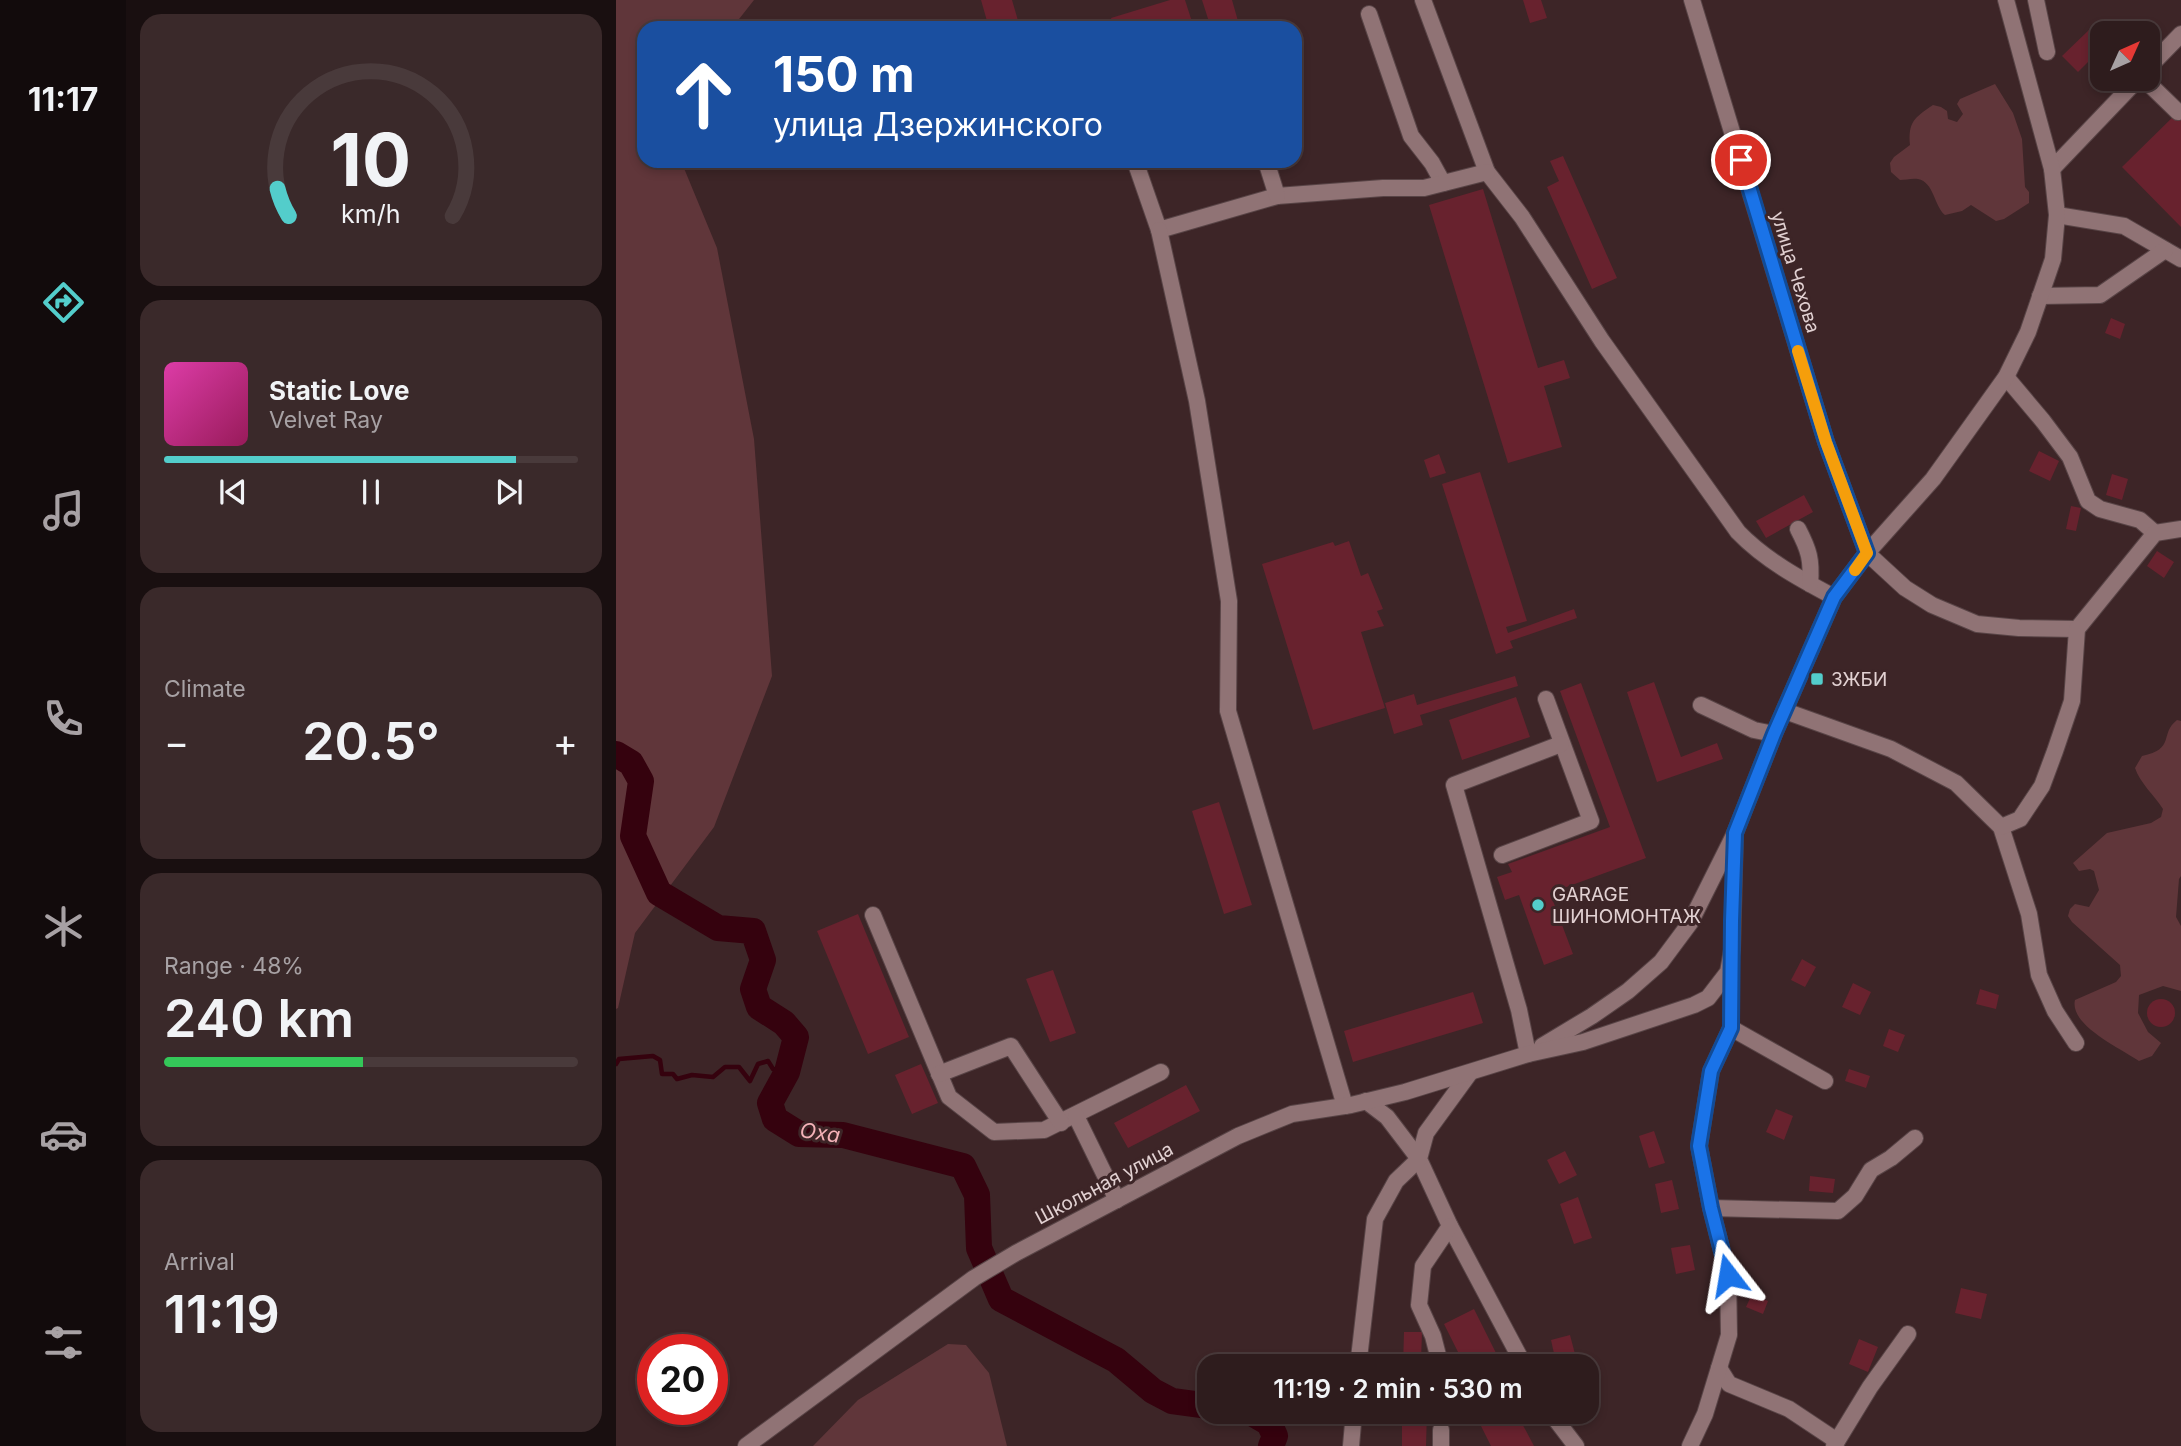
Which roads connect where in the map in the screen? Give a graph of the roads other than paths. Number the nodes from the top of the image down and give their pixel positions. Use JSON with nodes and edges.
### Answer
{"nodes":[{"id":1,"x":1423,"y":0,"type":"edge"},
{"id":2,"x":1692,"y":0,"type":"edge"},
{"id":3,"x":2006,"y":0,"type":"edge"},
{"id":4,"x":2036,"y":0,"type":"edge"},
{"id":5,"x":1369,"y":14,"type":"dead end"},
{"id":6,"x":2181,"y":34,"type":"edge"},
{"id":7,"x":2047,"y":52,"type":"dead end"},
{"id":8,"x":2160,"y":56,"type":"edge"},
{"id":9,"x":2127,"y":91,"type":"edge"},
{"id":10,"x":2156,"y":91,"type":"edge"},
{"id":11,"x":2178,"y":112,"type":"dead end"},
{"id":12,"x":1137,"y":168,"type":"edge"},
{"id":13,"x":1268,"y":168,"type":"edge"},
{"id":14,"x":2052,"y":169,"type":"junction"},
{"id":15,"x":1487,"y":172,"type":"junction"},
{"id":16,"x":1443,"y":183,"type":"junction"},
{"id":17,"x":1277,"y":196,"type":"junction"},
{"id":18,"x":2057,"y":215,"type":"junction"},
{"id":19,"x":1159,"y":230,"type":"junction"},
{"id":20,"x":2165,"y":250,"type":"junction"},
{"id":21,"x":2181,"y":259,"type":"edge"},
{"id":22,"x":2040,"y":296,"type":"junction"},
{"id":23,"x":2006,"y":377,"type":"junction"},
{"id":24,"x":1798,"y":529,"type":"dead end"},
{"id":25,"x":2181,"y":529,"type":"edge"},
{"id":26,"x":2155,"y":533,"type":"junction"},
{"id":27,"x":1867,"y":553,"type":"junction"},
{"id":28,"x":1810,"y":584,"type":"junction"},
{"id":29,"x":1834,"y":597,"type":"junction"},
{"id":30,"x":2077,"y":629,"type":"junction"},
{"id":31,"x":1546,"y":699,"type":"dead end"},
{"id":32,"x":1701,"y":705,"type":"dead end"},
{"id":33,"x":1785,"y":711,"type":"junction"},
{"id":34,"x":1774,"y":734,"type":"junction"},
{"id":35,"x":1561,"y":744,"type":"junction"},
{"id":36,"x":2001,"y":827,"type":"junction"},
{"id":37,"x":1735,"y":833,"type":"junction"},
{"id":38,"x":1502,"y":855,"type":"dead end"},
{"id":39,"x":873,"y":915,"type":"dead end"},
{"id":40,"x":1732,"y":950,"type":"junction"},
{"id":41,"x":1731,"y":1028,"type":"junction"},
{"id":42,"x":2076,"y":1043,"type":"dead end"},
{"id":43,"x":1528,"y":1054,"type":"junction"},
{"id":44,"x":1161,"y":1072,"type":"dead end"},
{"id":45,"x":939,"y":1074,"type":"junction"},
{"id":46,"x":1469,"y":1074,"type":"junction"},
{"id":47,"x":1825,"y":1082,"type":"dead end"},
{"id":48,"x":1366,"y":1101,"type":"junction"},
{"id":49,"x":1345,"y":1106,"type":"junction"},
{"id":50,"x":1076,"y":1116,"type":"junction"},
{"id":51,"x":1060,"y":1123,"type":"junction"},
{"id":52,"x":1915,"y":1138,"type":"dead end"},
{"id":53,"x":1419,"y":1159,"type":"junction"},
{"id":54,"x":1117,"y":1200,"type":"junction"},
{"id":55,"x":1711,"y":1208,"type":"junction"},
{"id":56,"x":1450,"y":1226,"type":"junction"},
{"id":57,"x":1908,"y":1334,"type":"dead end"},
{"id":58,"x":1359,"y":1354,"type":"edge"},
{"id":59,"x":1438,"y":1354,"type":"edge"},
{"id":60,"x":1518,"y":1354,"type":"edge"},
{"id":61,"x":1719,"y":1368,"type":"junction"},
{"id":62,"x":1353,"y":1424,"type":"edge"},
{"id":63,"x":1559,"y":1424,"type":"edge"},
{"id":64,"x":1835,"y":1443,"type":"edge"},
{"id":65,"x":747,"y":1446,"type":"edge"},
{"id":66,"x":1351,"y":1446,"type":"edge"},
{"id":67,"x":1576,"y":1446,"type":"edge"},
{"id":68,"x":1690,"y":1446,"type":"edge"}],
"edges":[{"from":1,"to":15,"type":"street"},
{"from":2,"to":27,"type":"street","name":"улица Чехова"},
{"from":3,"to":14,"type":"street"},
{"from":4,"to":7,"type":"street"},
{"from":5,"to":16,"type":"street"},
{"from":6,"to":8,"type":"street"},
{"from":9,"to":14,"type":"street"},
{"from":10,"to":11,"type":"street"},
{"from":12,"to":19,"type":"street"},
{"from":13,"to":17,"type":"street"},
{"from":14,"to":18,"type":"street"},
{"from":15,"to":16,"type":"street"},
{"from":15,"to":28,"type":"street"},
{"from":16,"to":17,"type":"street"},
{"from":17,"to":19,"type":"street"},
{"from":18,"to":20,"type":"street"},
{"from":18,"to":22,"type":"street"},
{"from":19,"to":49,"type":"street"},
{"from":20,"to":21,"type":"street"},
{"from":20,"to":22,"type":"street"},
{"from":22,"to":23,"type":"street"},
{"from":23,"to":26,"type":"street"},
{"from":23,"to":27,"type":"street"},
{"from":24,"to":28,"type":"street"},
{"from":25,"to":26,"type":"street"},
{"from":26,"to":30,"type":"street"},
{"from":27,"to":29,"type":"street"},
{"from":27,"to":30,"type":"street"},
{"from":28,"to":29,"type":"street"},
{"from":29,"to":33,"type":"street"},
{"from":30,"to":36,"type":"street"},
{"from":31,"to":35,"type":"street"},
{"from":32,"to":34,"type":"street"},
{"from":33,"to":34,"type":"street"},
{"from":33,"to":36,"type":"street"},
{"from":34,"to":37,"type":"street"},
{"from":35,"to":38,"type":"street"},
{"from":35,"to":43,"type":"street"},
{"from":36,"to":42,"type":"street"},
{"from":37,"to":40,"type":"street"},
{"from":37,"to":43,"type":"street"},
{"from":39,"to":45,"type":"street"},
{"from":40,"to":41,"type":"street"},
{"from":40,"to":43,"type":"street"},
{"from":41,"to":47,"type":"street"},
{"from":41,"to":55,"type":"street"},
{"from":43,"to":46,"type":"street","name":"Школьная улица"},
{"from":44,"to":50,"type":"street"},
{"from":45,"to":51,"type":"street"},
{"from":45,"to":51,"type":"street"},
{"from":46,"to":48,"type":"street","name":"Школьная улица"},
{"from":46,"to":53,"type":"street"},
{"from":48,"to":49,"type":"street","name":"Школьная улица"},
{"from":48,"to":53,"type":"street"},
{"from":49,"to":54,"type":"street","name":"Школьная улица"},
{"from":50,"to":51,"type":"street"},
{"from":50,"to":54,"type":"street"},
{"from":52,"to":55,"type":"street"},
{"from":53,"to":56,"type":"street"},
{"from":53,"to":58,"type":"street"},
{"from":54,"to":65,"type":"street","name":"Школьная улица"},
{"from":55,"to":61,"type":"street"},
{"from":56,"to":59,"type":"street"},
{"from":56,"to":60,"type":"street"},
{"from":57,"to":64,"type":"street"},
{"from":61,"to":64,"type":"street"},
{"from":61,"to":68,"type":"street"},
{"from":62,"to":66,"type":"street"},
{"from":63,"to":67,"type":"street"}]}
